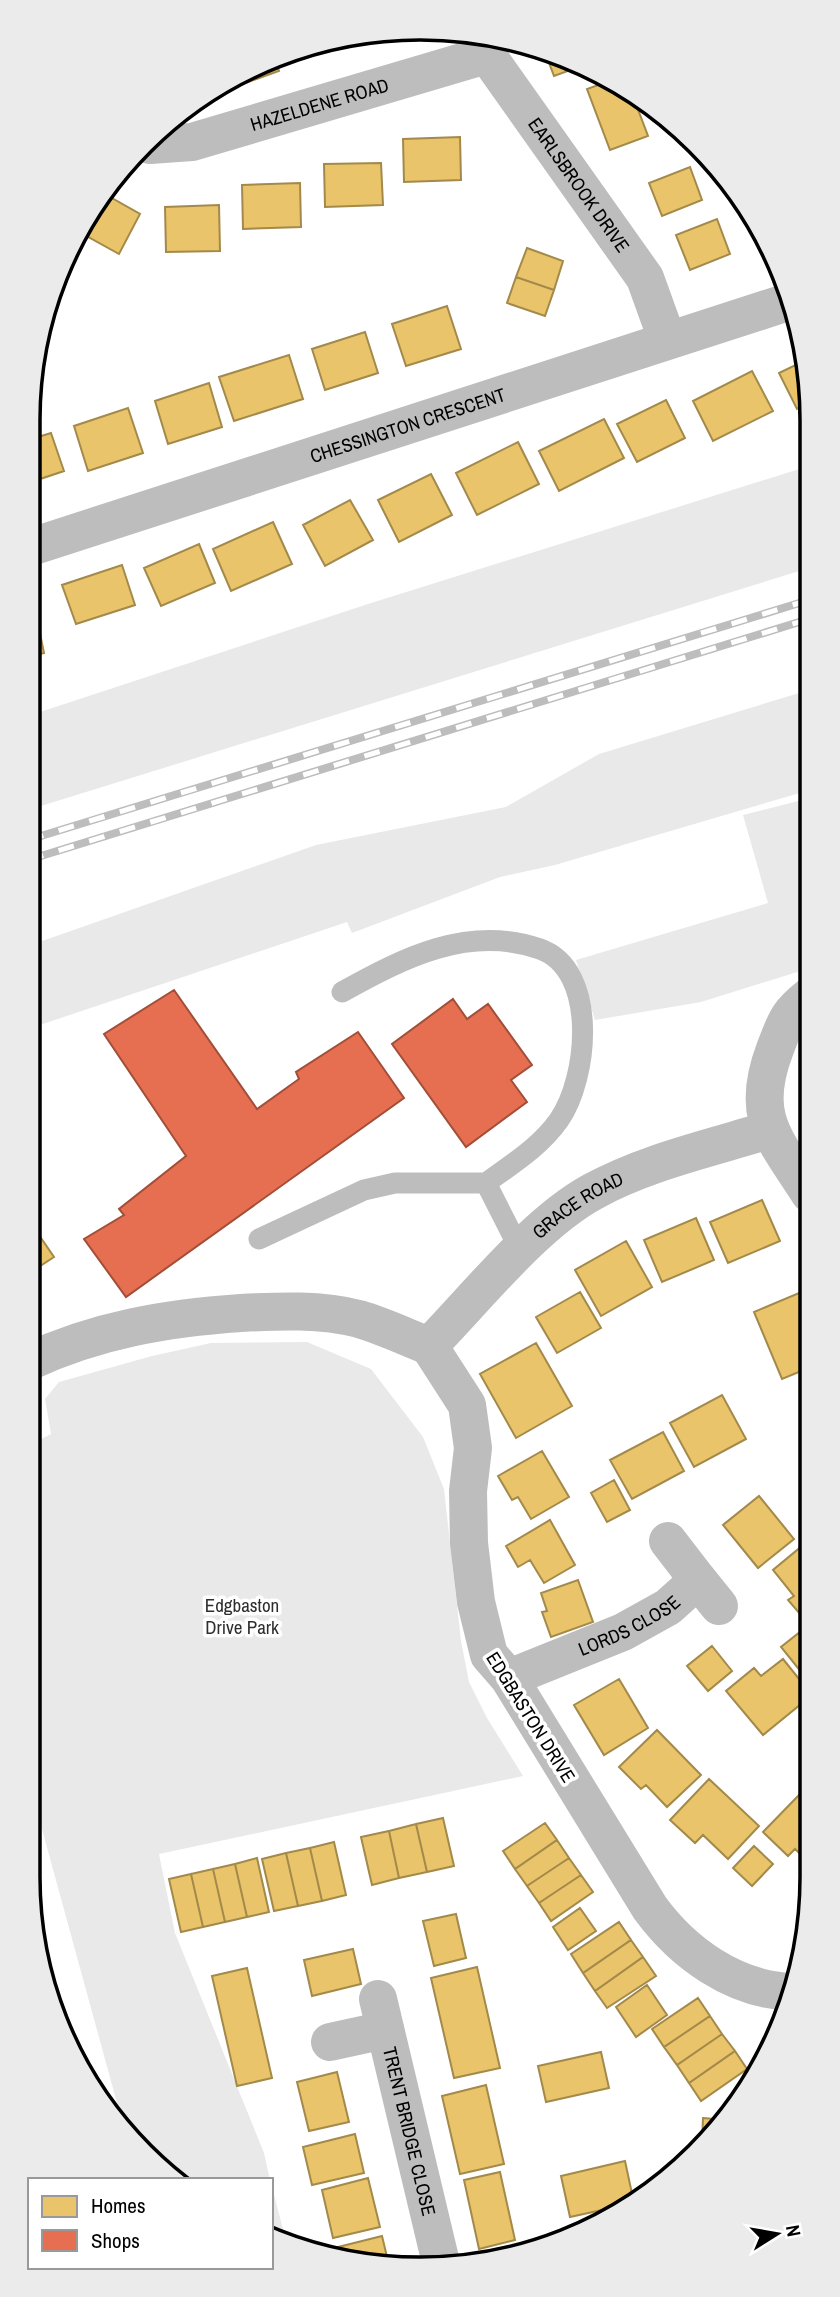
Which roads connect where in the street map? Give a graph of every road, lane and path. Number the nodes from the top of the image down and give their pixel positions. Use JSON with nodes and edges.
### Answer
{"nodes":[{"id":1,"x":481,"y":47,"type":"edge"},
{"id":2,"x":158,"y":144,"type":"edge"},
{"id":3,"x":782,"y":304,"type":"edge"},
{"id":4,"x":667,"y":339,"type":"junction"},
{"id":5,"x":40,"y":544,"type":"edge"},
{"id":6,"x":342,"y":992,"type":"dead end"},
{"id":7,"x":800,"y":1004,"type":"edge"},
{"id":8,"x":769,"y":1130,"type":"junction"},
{"id":9,"x":800,"y":1178,"type":"edge"},
{"id":10,"x":486,"y":1183,"type":"junction"},
{"id":11,"x":259,"y":1239,"type":"dead end"},
{"id":12,"x":521,"y":1252,"type":"junction"},
{"id":13,"x":429,"y":1346,"type":"junction"},
{"id":14,"x":40,"y":1356,"type":"edge"},
{"id":15,"x":668,"y":1541,"type":"dead end"},
{"id":16,"x":509,"y":1678,"type":"junction"},
{"id":17,"x":782,"y":1992,"type":"edge"},
{"id":18,"x":330,"y":2042,"type":"dead end"},
{"id":19,"x":439,"y":2256,"type":"edge"}],
"edges":[{"from":1,"to":2,"type":"street","name":"HAZELDENE ROAD"},
{"from":1,"to":4,"type":"street","name":"EARLSBROOK DRIVE"},
{"from":3,"to":4,"type":"street","name":"CHESSINGTON CRESCENT"},
{"from":4,"to":5,"type":"street","name":"CHESSINGTON CRESCENT"},
{"from":6,"to":10,"type":"lane"},
{"from":7,"to":8,"type":"street"},
{"from":8,"to":9,"type":"street"},
{"from":8,"to":12,"type":"street","name":"GRACE ROAD"},
{"from":10,"to":11,"type":"lane"},
{"from":10,"to":12,"type":"lane"},
{"from":12,"to":13,"type":"street","name":"GRACE ROAD"},
{"from":13,"to":14,"type":"street"},
{"from":13,"to":16,"type":"street","name":"EDGBASTON DRIVE"},
{"from":15,"to":16,"type":"street","name":"LORDS CLOSE"},
{"from":16,"to":17,"type":"street","name":"EDGBASTON DRIVE"},
{"from":18,"to":19,"type":"street","name":"TRENT BRIDGE CLOSE"}]}
